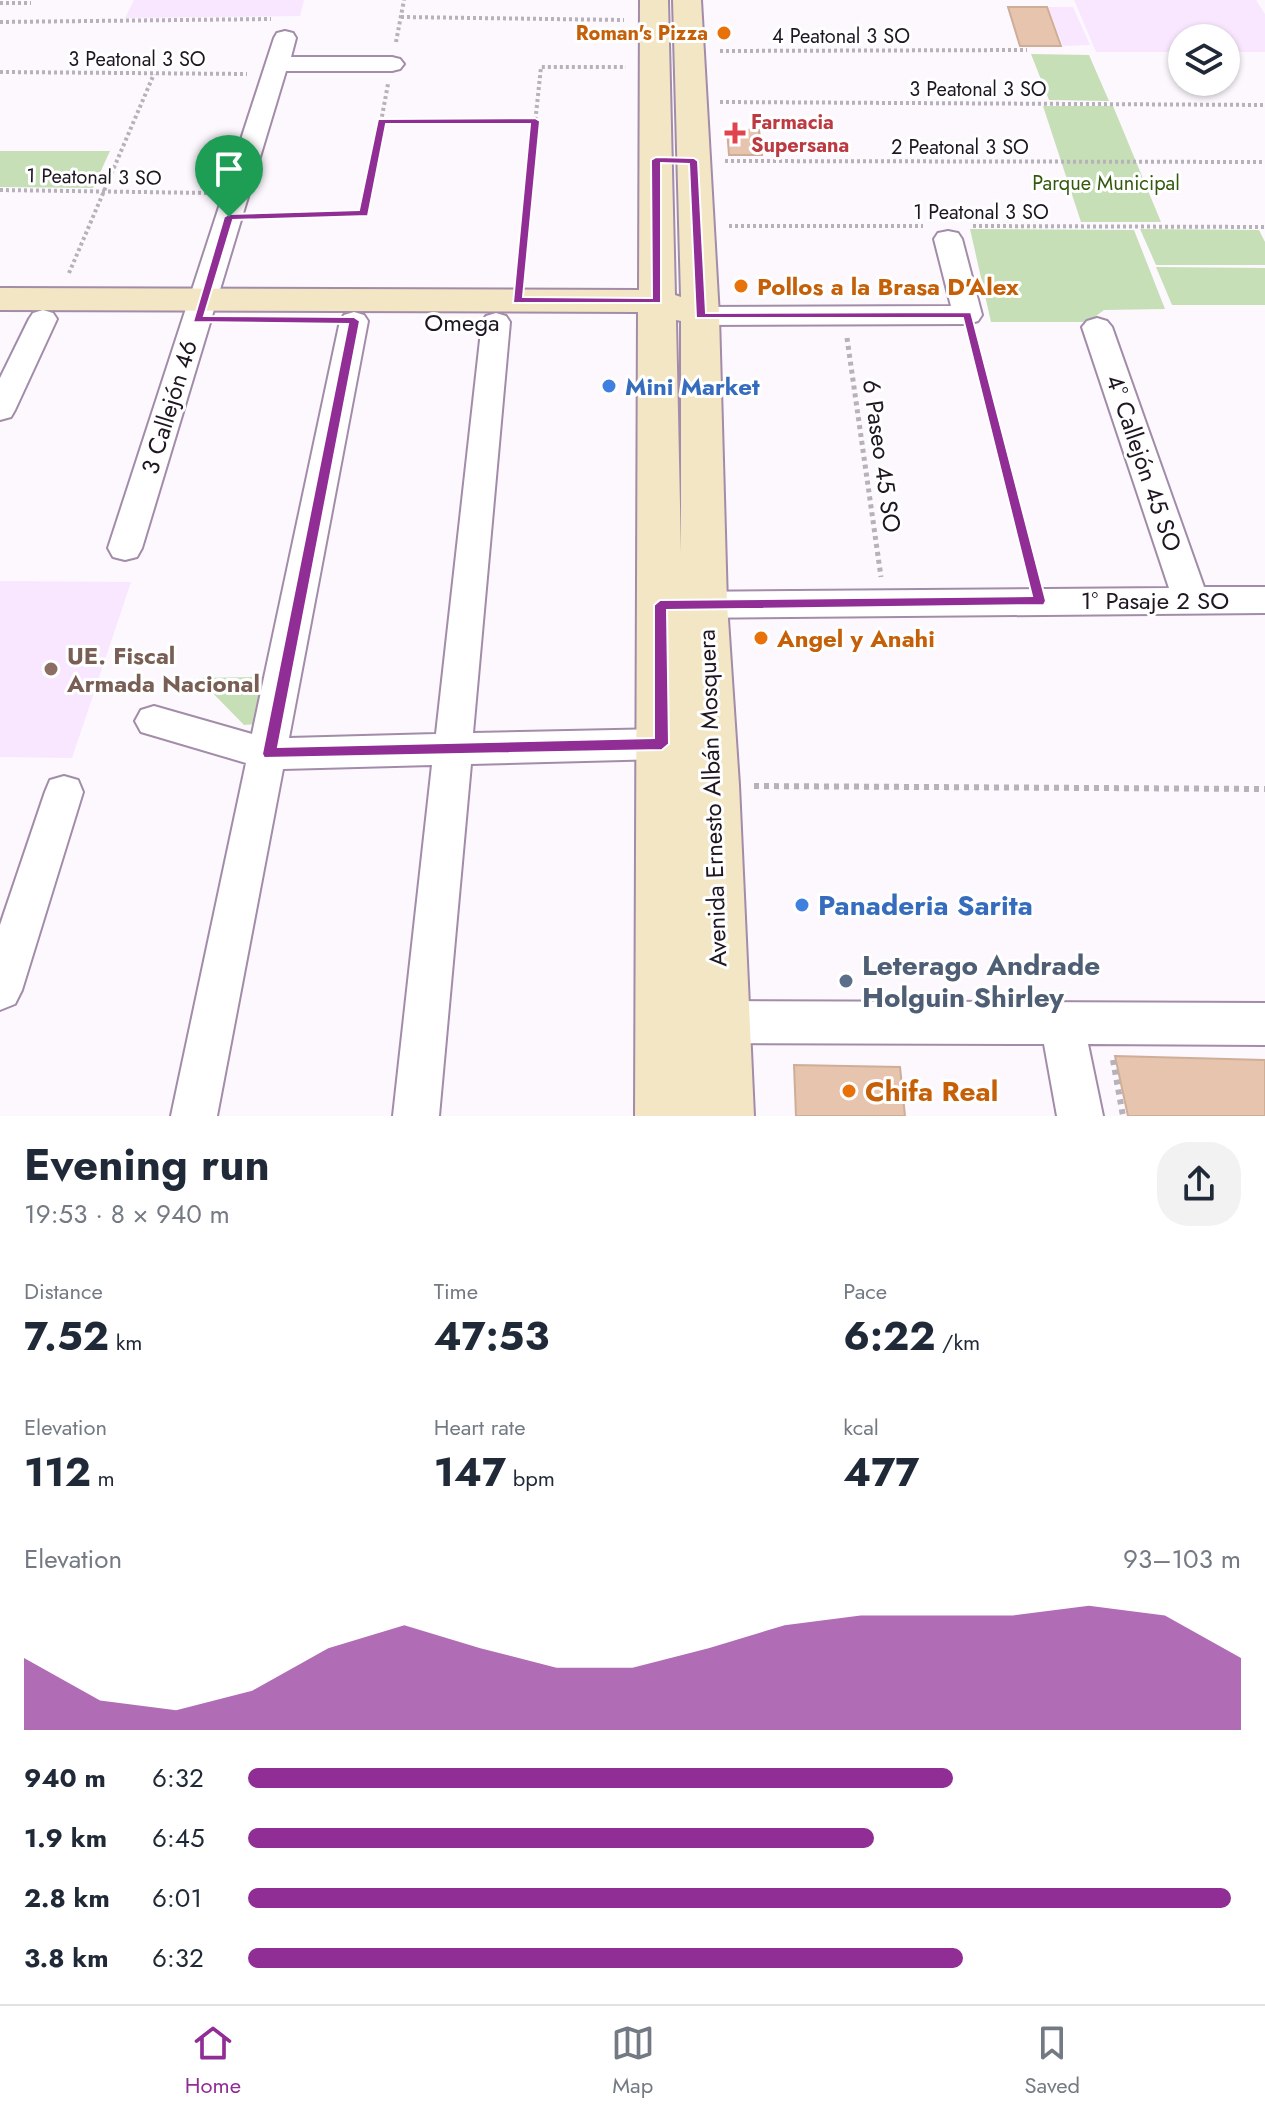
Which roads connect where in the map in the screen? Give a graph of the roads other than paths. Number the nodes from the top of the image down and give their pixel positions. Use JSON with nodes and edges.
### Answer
{"nodes":[{"id":1,"x":665,"y":7,"type":"edge"},
{"id":2,"x":279,"y":28,"type":"road end"},
{"id":3,"x":672,"y":59,"type":"junction"},
{"id":4,"x":392,"y":64,"type":"road end"},
{"id":5,"x":276,"y":69,"type":"junction"},
{"id":6,"x":949,"y":231,"type":"road end"},
{"id":7,"x":0,"y":299,"type":"edge"},
{"id":8,"x":50,"y":309,"type":"junction"},
{"id":9,"x":200,"y":310,"type":"junction"},
{"id":10,"x":507,"y":311,"type":"junction"},
{"id":11,"x":657,"y":312,"type":"junction"},
{"id":12,"x":700,"y":316,"type":"junction"},
{"id":13,"x":0,"y":318,"type":"edge"},
{"id":14,"x":354,"y":321,"type":"junction"},
{"id":15,"x":1097,"y":327,"type":"dead end"},
{"id":16,"x":0,"y":410,"type":"edge"},
{"id":17,"x":125,"y":548,"type":"dead end"},
{"id":18,"x":1191,"y":600,"type":"junction"},
{"id":19,"x":1265,"y":600,"type":"edge"},
{"id":20,"x":704,"y":604,"type":"junction"},
{"id":21,"x":660,"y":605,"type":"junction"},
{"id":22,"x":154,"y":721,"type":"dead end"},
{"id":23,"x":662,"y":744,"type":"junction"},
{"id":24,"x":454,"y":751,"type":"junction"},
{"id":25,"x":269,"y":754,"type":"junction"},
{"id":26,"x":64,"y":792,"type":"dead end"},
{"id":27,"x":0,"y":990,"type":"edge"},
{"id":28,"x":719,"y":1022,"type":"junction"},
{"id":29,"x":1062,"y":1023,"type":"junction"},
{"id":30,"x":1265,"y":1024,"type":"edge"},
{"id":31,"x":194,"y":1116,"type":"edge"},
{"id":32,"x":416,"y":1116,"type":"edge"},
{"id":33,"x":665,"y":1116,"type":"edge"},
{"id":34,"x":724,"y":1116,"type":"edge"},
{"id":35,"x":1080,"y":1116,"type":"edge"}],
"edges":[{"from":1,"to":3,"type":"street","name":"Avenida Ernesto Albán Mosquera"},
{"from":2,"to":5,"type":"street","name":"3 Callejón 46"},
{"from":3,"to":11,"type":"street","name":"Avenida Ernesto Albán Mosquera"},
{"from":3,"to":12,"type":"street","name":"Avenida Ernesto Albán Mosquera"},
{"from":4,"to":5,"type":"street"},
{"from":5,"to":9,"type":"street","name":"3 Callejón 46"},
{"from":6,"to":12,"type":"street"},
{"from":7,"to":8,"type":"street","name":"Omega"},
{"from":8,"to":9,"type":"street","name":"Omega"},
{"from":8,"to":13,"type":"street","name":"Omega"},
{"from":8,"to":16,"type":"street"},
{"from":9,"to":10,"type":"street","name":"Omega"},
{"from":9,"to":14,"type":"street","name":"Omega"},
{"from":9,"to":17,"type":"street","name":"3 Callejón 46"},
{"from":10,"to":11,"type":"street","name":"Omega"},
{"from":10,"to":14,"type":"street","name":"Omega"},
{"from":10,"to":24,"type":"street"},
{"from":11,"to":12,"type":"street","name":"Omega"},
{"from":11,"to":21,"type":"street","name":"Avenida Ernesto Albán Mosquera"},
{"from":12,"to":20,"type":"street","name":"Avenida Ernesto Albán Mosquera"},
{"from":14,"to":25,"type":"street"},
{"from":15,"to":18,"type":"street","name":"4° Callejón 45 SO"},
{"from":18,"to":19,"type":"street","name":"1° Pasaje 2 SO"},
{"from":18,"to":20,"type":"street","name":"1° Pasaje 2 SO"},
{"from":20,"to":21,"type":"street","name":"1° Pasaje 2 SO"},
{"from":20,"to":28,"type":"street","name":"Avenida Ernesto Albán Mosquera"},
{"from":21,"to":23,"type":"street","name":"Avenida Ernesto Albán Mosquera"},
{"from":22,"to":25,"type":"street"},
{"from":23,"to":24,"type":"street"},
{"from":23,"to":33,"type":"street","name":"Avenida Ernesto Albán Mosquera"},
{"from":24,"to":25,"type":"street"},
{"from":24,"to":32,"type":"street"},
{"from":25,"to":31,"type":"street"},
{"from":26,"to":27,"type":"street"},
{"from":28,"to":29,"type":"street"},
{"from":28,"to":34,"type":"street","name":"Avenida Ernesto Albán Mosquera"},
{"from":29,"to":30,"type":"street"},
{"from":29,"to":35,"type":"street"}]}
